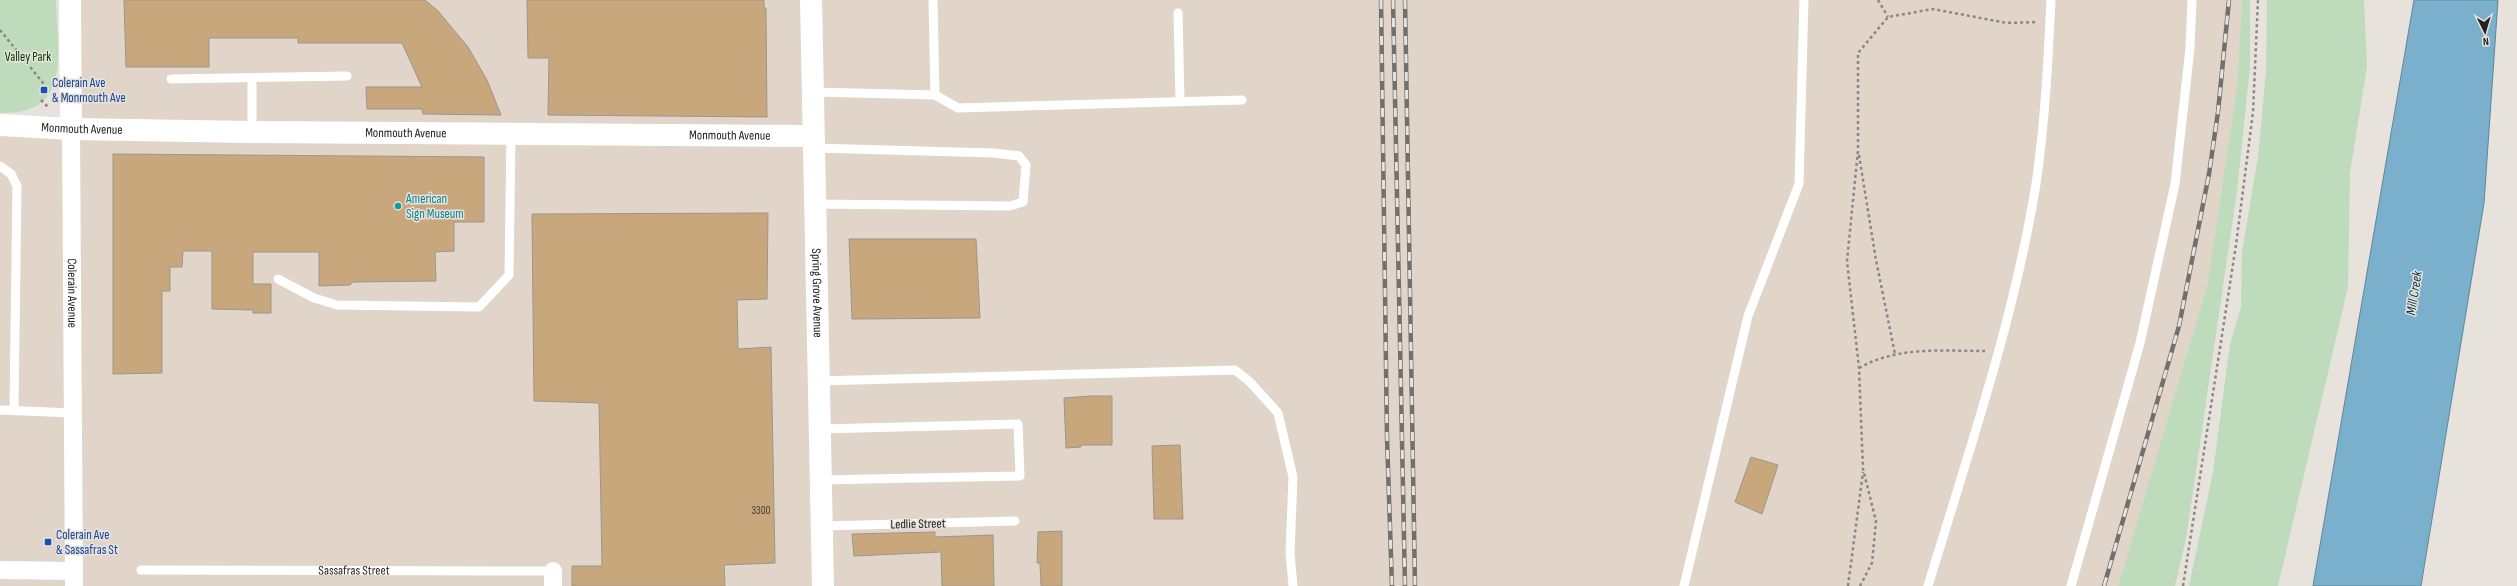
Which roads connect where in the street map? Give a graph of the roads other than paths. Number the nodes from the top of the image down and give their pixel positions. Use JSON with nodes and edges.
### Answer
{"nodes":[{"id":1,"x":70,"y":0,"type":"edge"},
{"id":2,"x":811,"y":0,"type":"edge"},
{"id":3,"x":933,"y":0,"type":"edge"},
{"id":4,"x":1804,"y":0,"type":"edge"},
{"id":5,"x":2051,"y":0,"type":"edge"},
{"id":6,"x":2192,"y":0,"type":"edge"},
{"id":7,"x":1178,"y":13,"type":"dead end"},
{"id":8,"x":347,"y":76,"type":"dead end"},
{"id":9,"x":252,"y":78,"type":"junction"},
{"id":10,"x":171,"y":79,"type":"dead end"},
{"id":11,"x":812,"y":92,"type":"junction"},
{"id":12,"x":935,"y":95,"type":"junction"},
{"id":13,"x":1242,"y":100,"type":"dead end"},
{"id":14,"x":1180,"y":101,"type":"junction"},
{"id":15,"x":0,"y":125,"type":"edge"},
{"id":16,"x":71,"y":129,"type":"junction"},
{"id":17,"x":252,"y":132,"type":"junction"},
{"id":18,"x":511,"y":135,"type":"junction"},
{"id":19,"x":812,"y":142,"type":"junction"},
{"id":20,"x":0,"y":166,"type":"edge"},
{"id":21,"x":814,"y":204,"type":"junction"},
{"id":22,"x":278,"y":278,"type":"dead end"},
{"id":23,"x":818,"y":380,"type":"junction"},
{"id":24,"x":0,"y":410,"type":"edge"},
{"id":25,"x":14,"y":410,"type":"junction"},
{"id":26,"x":73,"y":413,"type":"junction"},
{"id":27,"x":819,"y":429,"type":"junction"},
{"id":28,"x":820,"y":480,"type":"junction"},
{"id":29,"x":1014,"y":521,"type":"dead end"},
{"id":30,"x":822,"y":526,"type":"junction"},
{"id":31,"x":0,"y":570,"type":"edge"},
{"id":32,"x":141,"y":570,"type":"dead end"},
{"id":33,"x":74,"y":578,"type":"edge"},
{"id":34,"x":553,"y":578,"type":"edge"},
{"id":35,"x":823,"y":586,"type":"edge"},
{"id":36,"x":1293,"y":586,"type":"edge"},
{"id":37,"x":1684,"y":586,"type":"edge"},
{"id":38,"x":1928,"y":586,"type":"edge"},
{"id":39,"x":2071,"y":586,"type":"edge"}],
"edges":[{"from":1,"to":16,"type":"street","name":"Colerain Avenue"},
{"from":2,"to":11,"type":"street","name":"Spring Grove Avenue"},
{"from":3,"to":12,"type":"lane"},
{"from":4,"to":37,"type":"lane"},
{"from":5,"to":38,"type":"lane"},
{"from":6,"to":39,"type":"lane"},
{"from":7,"to":14,"type":"lane"},
{"from":8,"to":9,"type":"lane"},
{"from":9,"to":10,"type":"lane"},
{"from":9,"to":17,"type":"lane"},
{"from":11,"to":12,"type":"lane"},
{"from":11,"to":19,"type":"street","name":"Spring Grove Avenue"},
{"from":12,"to":14,"type":"lane"},
{"from":13,"to":14,"type":"lane"},
{"from":15,"to":16,"type":"street","name":"Monmouth Avenue"},
{"from":16,"to":17,"type":"street","name":"Monmouth Avenue"},
{"from":16,"to":26,"type":"street","name":"Colerain Avenue"},
{"from":17,"to":18,"type":"street","name":"Monmouth Avenue"},
{"from":18,"to":19,"type":"street","name":"Monmouth Avenue"},
{"from":18,"to":22,"type":"lane"},
{"from":19,"to":21,"type":"street","name":"Spring Grove Avenue"},
{"from":19,"to":21,"type":"lane"},
{"from":20,"to":25,"type":"lane"},
{"from":21,"to":23,"type":"street","name":"Spring Grove Avenue"},
{"from":23,"to":27,"type":"street","name":"Spring Grove Avenue"},
{"from":23,"to":36,"type":"lane"},
{"from":24,"to":25,"type":"lane"},
{"from":25,"to":26,"type":"lane"},
{"from":26,"to":33,"type":"street","name":"Colerain Avenue"},
{"from":27,"to":28,"type":"street","name":"Spring Grove Avenue"},
{"from":27,"to":28,"type":"lane"},
{"from":28,"to":30,"type":"street","name":"Spring Grove Avenue"},
{"from":29,"to":30,"type":"lane","name":"Ledlie Street"},
{"from":30,"to":35,"type":"street","name":"Spring Grove Avenue"},
{"from":31,"to":33,"type":"street"},
{"from":32,"to":34,"type":"lane","name":"Sassafras Street"}]}
